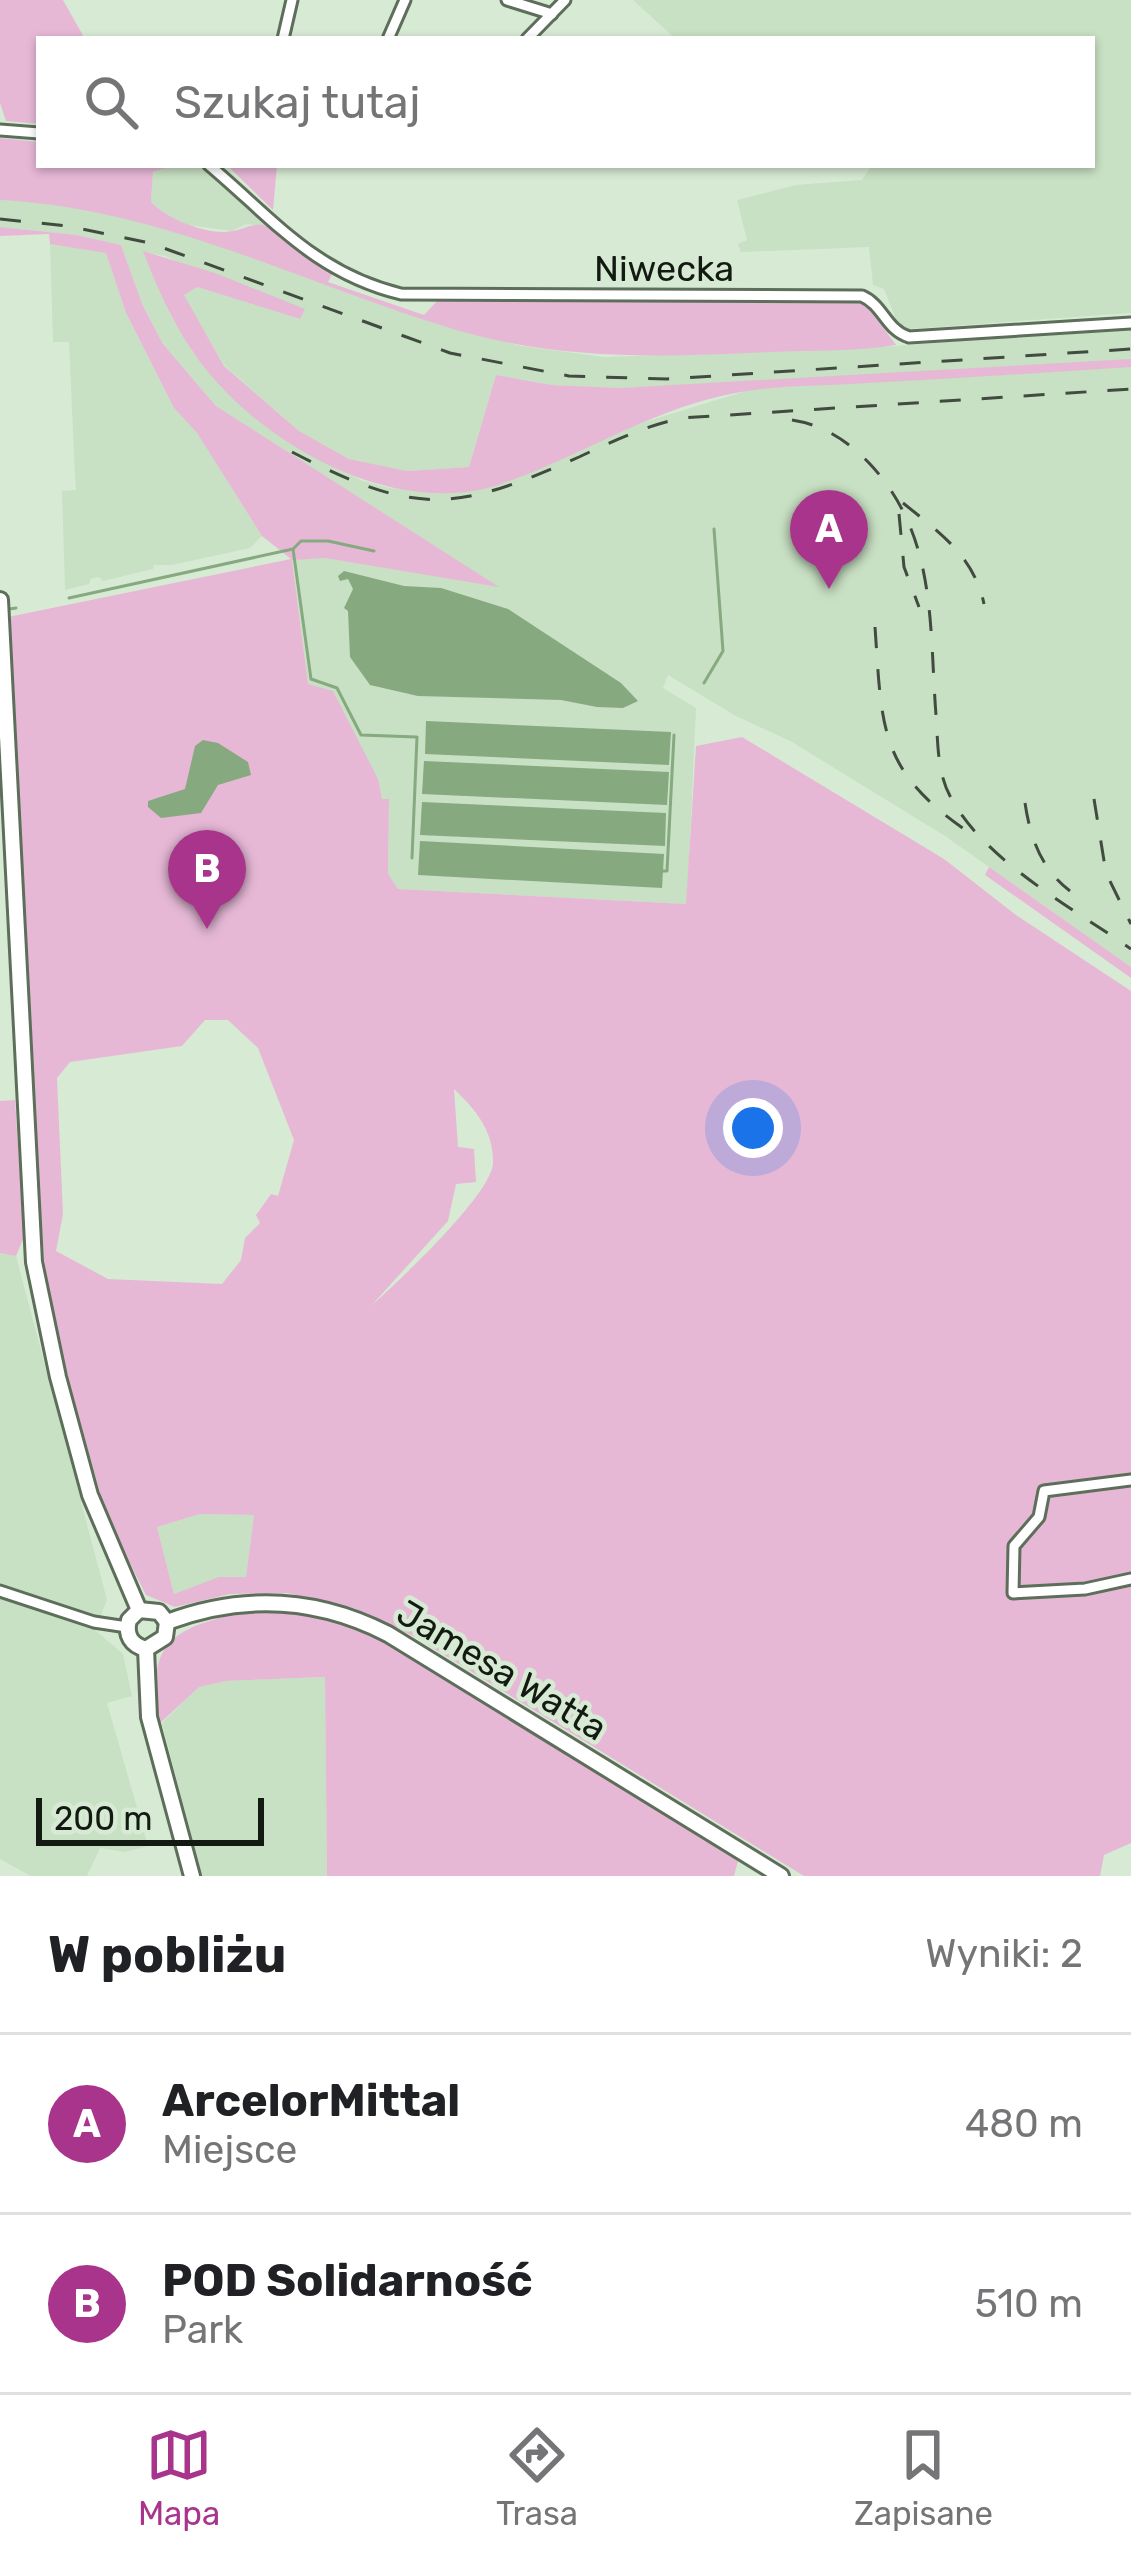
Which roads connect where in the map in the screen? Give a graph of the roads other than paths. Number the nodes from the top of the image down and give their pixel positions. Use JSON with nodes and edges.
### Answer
{"nodes":[{"id":1,"x":292,"y":0,"type":"edge"},
{"id":2,"x":405,"y":0,"type":"edge"},
{"id":3,"x":508,"y":0,"type":"edge"},
{"id":4,"x":565,"y":0,"type":"edge"},
{"id":5,"x":552,"y":14,"type":"junction"},
{"id":6,"x":284,"y":36,"type":"edge"},
{"id":7,"x":389,"y":36,"type":"edge"},
{"id":8,"x":530,"y":36,"type":"edge"},
{"id":9,"x":0,"y":130,"type":"edge"},
{"id":10,"x":36,"y":133,"type":"edge"},
{"id":11,"x":216,"y":168,"type":"edge"},
{"id":12,"x":1131,"y":323,"type":"edge"},
{"id":13,"x":0,"y":600,"type":"edge"},
{"id":14,"x":1131,"y":1480,"type":"edge"},
{"id":15,"x":1131,"y":1579,"type":"edge"},
{"id":16,"x":0,"y":1591,"type":"edge"},
{"id":17,"x":139,"y":1610,"type":"junction"},
{"id":18,"x":166,"y":1622,"type":"junction"},
{"id":19,"x":127,"y":1628,"type":"junction"},
{"id":20,"x":146,"y":1648,"type":"junction"},
{"id":21,"x":192,"y":1876,"type":"edge"},
{"id":22,"x":781,"y":1876,"type":"edge"}],
"edges":[{"from":1,"to":6,"type":"street"},
{"from":2,"to":7,"type":"street"},
{"from":3,"to":5,"type":"street"},
{"from":4,"to":5,"type":"street"},
{"from":5,"to":8,"type":"street"},
{"from":9,"to":10,"type":"street"},
{"from":11,"to":12,"type":"street","name":"Niwecka"},
{"from":13,"to":17,"type":"street"},
{"from":14,"to":15,"type":"street"},
{"from":16,"to":19,"type":"street"},
{"from":17,"to":18,"type":"street"},
{"from":17,"to":19,"type":"street"},
{"from":18,"to":20,"type":"street"},
{"from":18,"to":22,"type":"street","name":"Jamesa Watta"},
{"from":19,"to":20,"type":"street"},
{"from":20,"to":21,"type":"street"}]}
